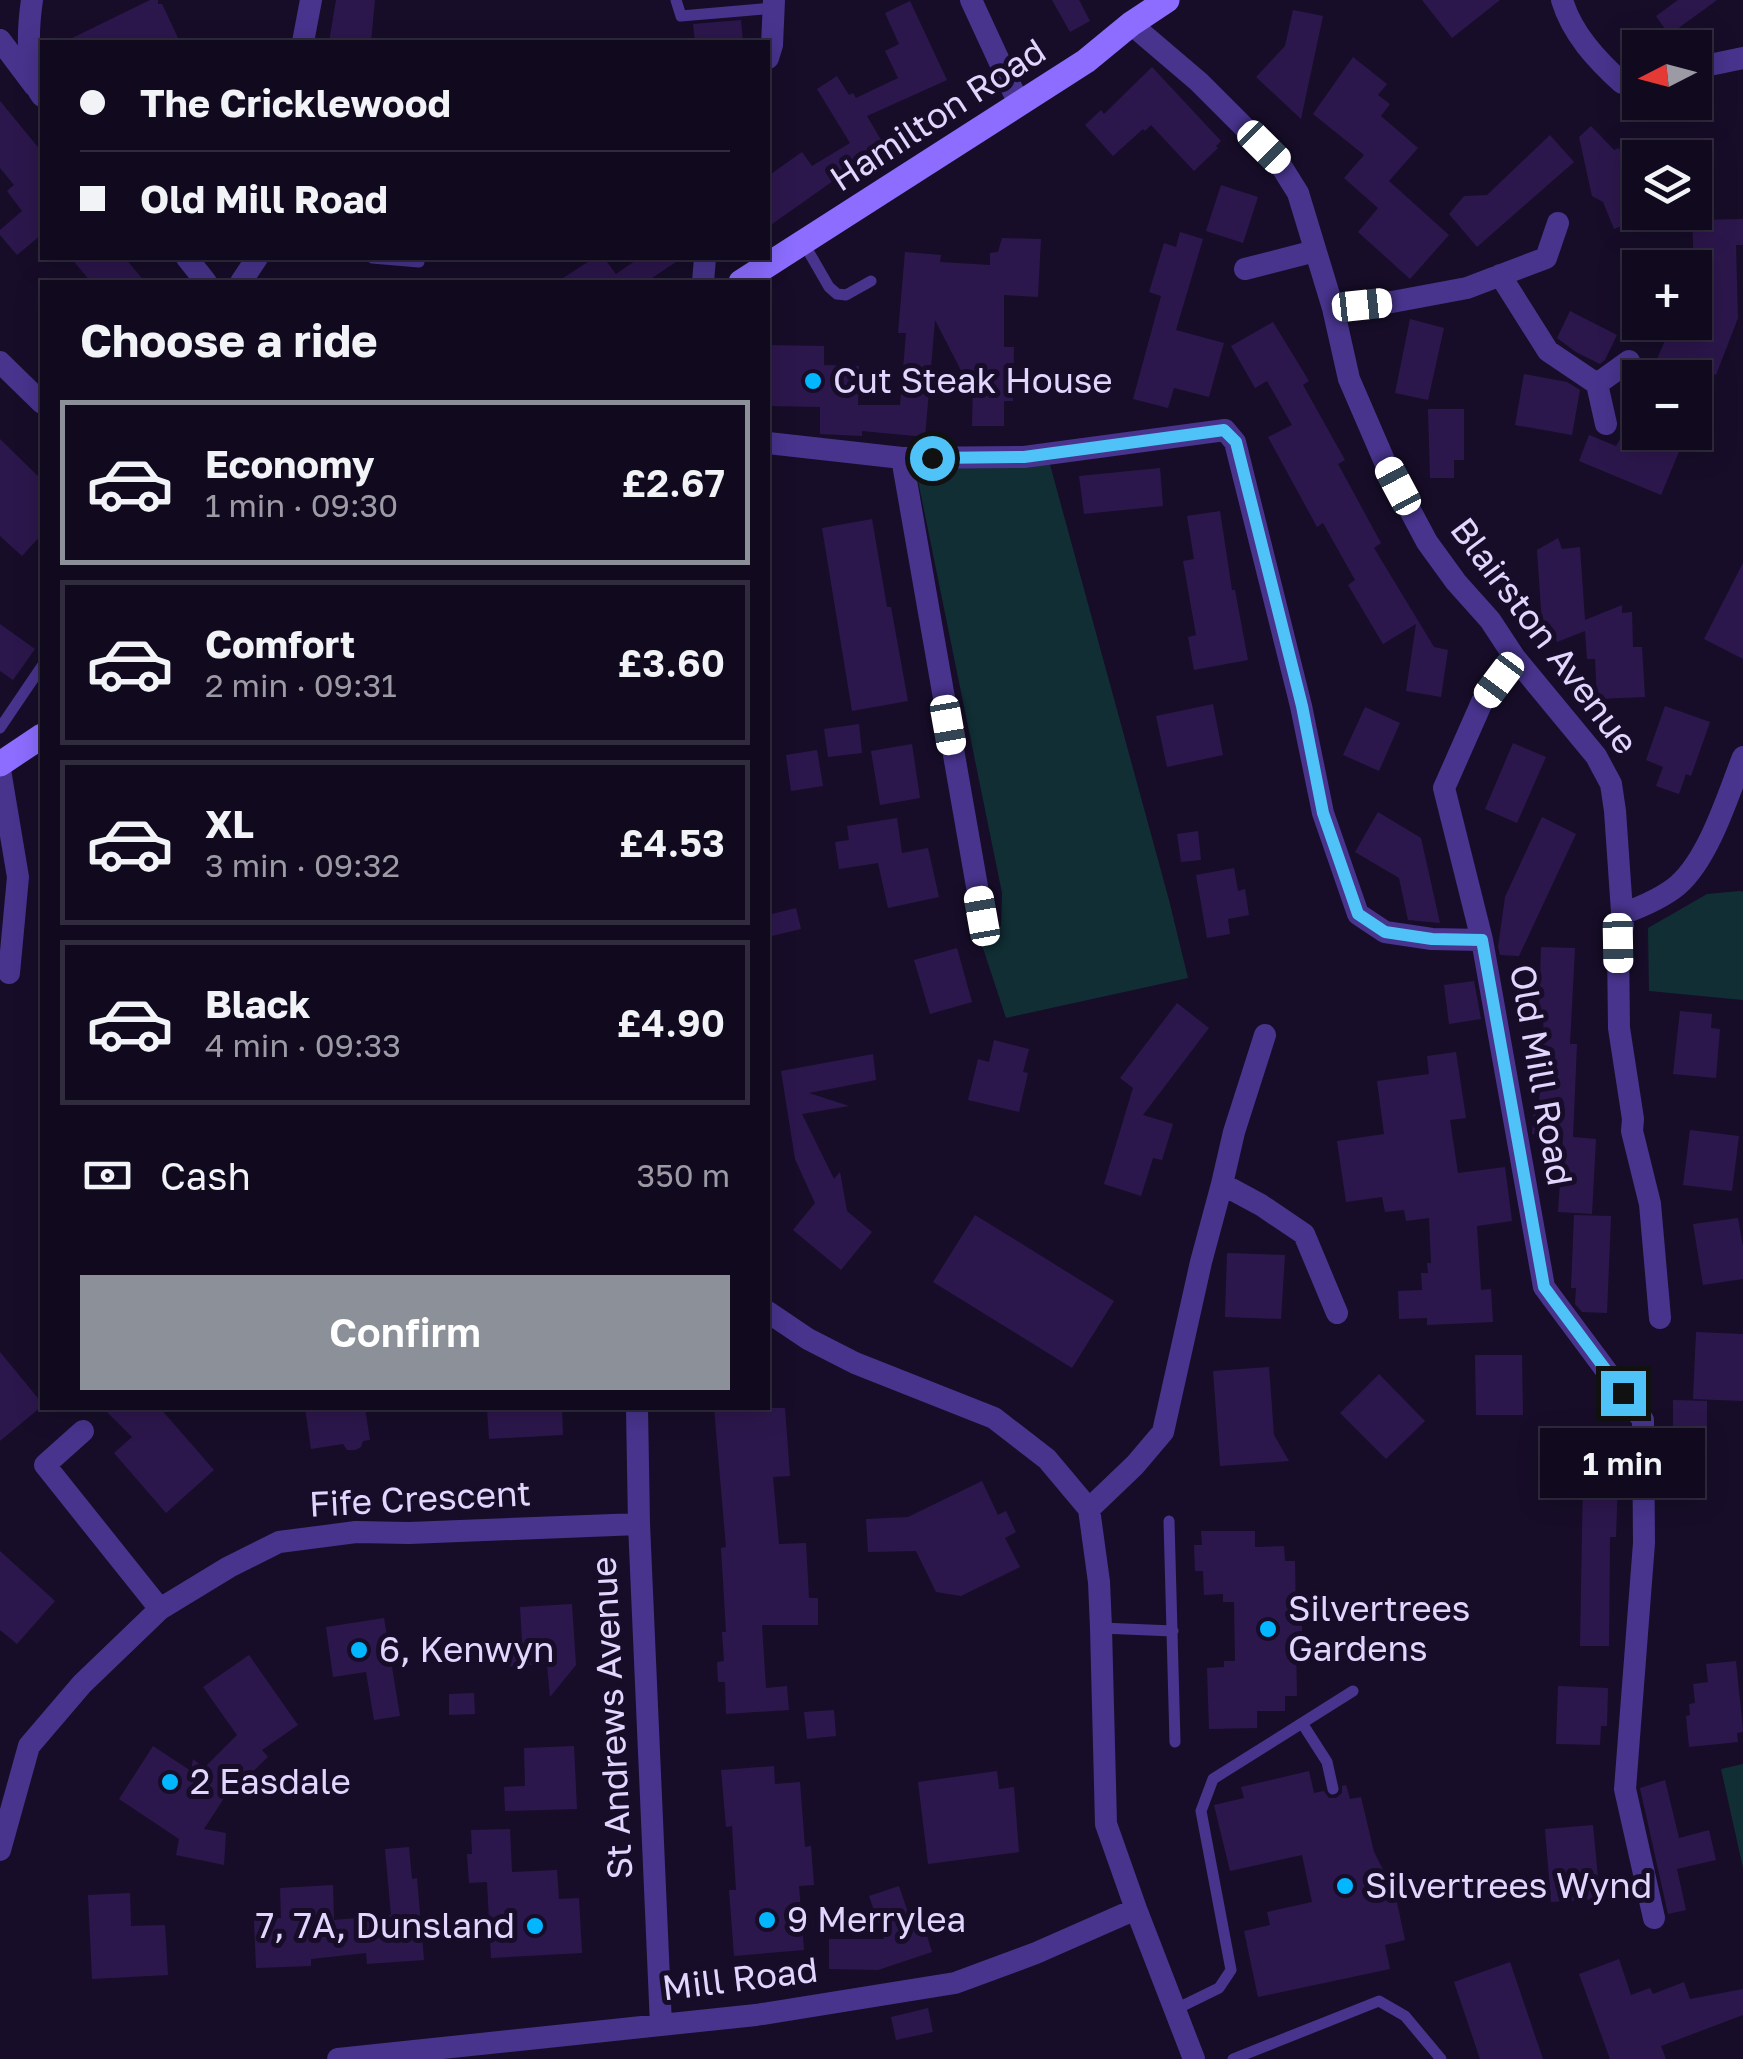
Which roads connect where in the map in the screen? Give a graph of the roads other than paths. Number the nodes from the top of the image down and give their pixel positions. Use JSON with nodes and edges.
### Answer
{"nodes":[{"id":1,"x":32,"y":0,"type":"edge"},
{"id":2,"x":311,"y":0,"type":"edge"},
{"id":3,"x":676,"y":0,"type":"edge"},
{"id":4,"x":970,"y":0,"type":"edge"},
{"id":5,"x":1167,"y":0,"type":"edge"},
{"id":6,"x":1562,"y":0,"type":"edge"},
{"id":7,"x":774,"y":4,"type":"edge"},
{"id":8,"x":1131,"y":24,"type":"junction"},
{"id":9,"x":0,"y":40,"type":"edge"},
{"id":10,"x":303,"y":40,"type":"edge"},
{"id":11,"x":770,"y":52,"type":"edge"},
{"id":12,"x":1743,"y":58,"type":"edge"},
{"id":13,"x":1712,"y":64,"type":"edge"},
{"id":14,"x":1622,"y":83,"type":"edge"},
{"id":15,"x":38,"y":91,"type":"edge"},
{"id":16,"x":1020,"y":104,"type":"junction"},
{"id":17,"x":1558,"y":223,"type":"dead end"},
{"id":18,"x":803,"y":242,"type":"junction"},
{"id":19,"x":1315,"y":251,"type":"junction"},
{"id":20,"x":189,"y":260,"type":"edge"},
{"id":21,"x":396,"y":260,"type":"edge"},
{"id":22,"x":420,"y":262,"type":"dead end"},
{"id":23,"x":1245,"y":270,"type":"dead end"},
{"id":24,"x":1500,"y":275,"type":"junction"},
{"id":25,"x":204,"y":280,"type":"edge"},
{"id":26,"x":744,"y":280,"type":"edge"},
{"id":27,"x":870,"y":280,"type":"dead end"},
{"id":28,"x":1332,"y":308,"type":"junction"},
{"id":29,"x":0,"y":362,"type":"edge"},
{"id":30,"x":1622,"y":365,"type":"edge"},
{"id":31,"x":1597,"y":384,"type":"junction"},
{"id":32,"x":40,"y":401,"type":"edge"},
{"id":33,"x":1606,"y":424,"type":"dead end"},
{"id":34,"x":770,"y":443,"type":"edge"},
{"id":35,"x":902,"y":458,"type":"junction"},
{"id":36,"x":1515,"y":658,"type":"junction"},
{"id":37,"x":40,"y":669,"type":"edge"},
{"id":38,"x":0,"y":728,"type":"edge"},
{"id":39,"x":40,"y":737,"type":"edge"},
{"id":40,"x":1743,"y":757,"type":"edge"},
{"id":41,"x":0,"y":767,"type":"edge"},
{"id":42,"x":1622,"y":914,"type":"junction"},
{"id":43,"x":982,"y":916,"type":"dead end"},
{"id":44,"x":1482,"y":940,"type":"junction"},
{"id":45,"x":9,"y":973,"type":"dead end"},
{"id":46,"x":1265,"y":1035,"type":"dead end"},
{"id":47,"x":1222,"y":1184,"type":"junction"},
{"id":48,"x":770,"y":1313,"type":"edge"},
{"id":49,"x":1337,"y":1313,"type":"dead end"},
{"id":50,"x":1660,"y":1318,"type":"dead end"},
{"id":51,"x":638,"y":1410,"type":"edge"},
{"id":52,"x":83,"y":1431,"type":"dead end"},
{"id":53,"x":1089,"y":1509,"type":"junction"},
{"id":54,"x":1169,"y":1521,"type":"dead end"},
{"id":55,"x":639,"y":1524,"type":"junction"},
{"id":56,"x":160,"y":1609,"type":"junction"},
{"id":57,"x":1101,"y":1628,"type":"junction"},
{"id":58,"x":1172,"y":1631,"type":"junction"},
{"id":59,"x":1353,"y":1692,"type":"dead end"},
{"id":60,"x":1302,"y":1723,"type":"junction"},
{"id":61,"x":1175,"y":1742,"type":"dead end"},
{"id":62,"x":1332,"y":1789,"type":"dead end"},
{"id":63,"x":0,"y":1850,"type":"edge"},
{"id":64,"x":1136,"y":1909,"type":"junction"},
{"id":65,"x":1654,"y":1918,"type":"dead end"},
{"id":66,"x":1174,"y":2010,"type":"junction"},
{"id":67,"x":661,"y":2025,"type":"junction"},
{"id":68,"x":504,"y":2050,"type":"edge"},
{"id":69,"x":338,"y":2059,"type":"edge"},
{"id":70,"x":1194,"y":2059,"type":"edge"},
{"id":71,"x":1233,"y":2059,"type":"edge"},
{"id":72,"x":1441,"y":2059,"type":"edge"}],
"edges":[{"from":1,"to":15,"type":"street"},
{"from":2,"to":10,"type":"street"},
{"from":3,"to":7,"type":"lane"},
{"from":4,"to":16,"type":"street"},
{"from":5,"to":8,"type":"main road","name":"Hamilton Road"},
{"from":6,"to":14,"type":"street"},
{"from":7,"to":11,"type":"street"},
{"from":8,"to":16,"type":"main road","name":"Hamilton Road"},
{"from":8,"to":19,"type":"street","name":"Blairston Avenue"},
{"from":9,"to":15,"type":"street"},
{"from":12,"to":13,"type":"street"},
{"from":16,"to":18,"type":"main road","name":"Hamilton Road"},
{"from":17,"to":24,"type":"street"},
{"from":18,"to":26,"type":"main road","name":"Hamilton Road"},
{"from":18,"to":27,"type":"lane"},
{"from":19,"to":23,"type":"street"},
{"from":19,"to":28,"type":"street","name":"Blairston Avenue"},
{"from":20,"to":25,"type":"street"},
{"from":21,"to":22,"type":"lane"},
{"from":24,"to":28,"type":"street"},
{"from":24,"to":31,"type":"street"},
{"from":28,"to":36,"type":"street","name":"Blairston Avenue"},
{"from":29,"to":32,"type":"street"},
{"from":30,"to":31,"type":"street"},
{"from":31,"to":33,"type":"street"},
{"from":34,"to":35,"type":"street","name":"Old Mill Road"},
{"from":35,"to":43,"type":"street"},
{"from":35,"to":44,"type":"street","name":"Old Mill Road"},
{"from":36,"to":42,"type":"street","name":"Blairston Avenue"},
{"from":36,"to":44,"type":"street"},
{"from":37,"to":38,"type":"lane"},
{"from":39,"to":41,"type":"main road"},
{"from":40,"to":42,"type":"street"},
{"from":41,"to":45,"type":"street"},
{"from":42,"to":50,"type":"street","name":"Blairston Avenue"},
{"from":44,"to":65,"type":"street","name":"Old Mill Road"},
{"from":46,"to":47,"type":"street"},
{"from":47,"to":49,"type":"street"},
{"from":47,"to":53,"type":"street"},
{"from":48,"to":53,"type":"street"},
{"from":51,"to":55,"type":"street","name":"St Andrews Avenue"},
{"from":52,"to":56,"type":"street"},
{"from":53,"to":57,"type":"street"},
{"from":54,"to":58,"type":"lane"},
{"from":55,"to":56,"type":"street","name":"Fife Crescent"},
{"from":55,"to":67,"type":"street","name":"St Andrews Avenue"},
{"from":56,"to":63,"type":"street","name":"Fife Crescent"},
{"from":57,"to":58,"type":"lane"},
{"from":57,"to":64,"type":"street"},
{"from":58,"to":61,"type":"lane"},
{"from":59,"to":60,"type":"lane"},
{"from":60,"to":62,"type":"lane"},
{"from":60,"to":66,"type":"lane"},
{"from":64,"to":66,"type":"street"},
{"from":64,"to":67,"type":"street","name":"Mill Road"},
{"from":66,"to":70,"type":"street"},
{"from":67,"to":68,"type":"street","name":"Mill Road"},
{"from":68,"to":69,"type":"street","name":"Mill Road"},
{"from":71,"to":72,"type":"lane"}]}
